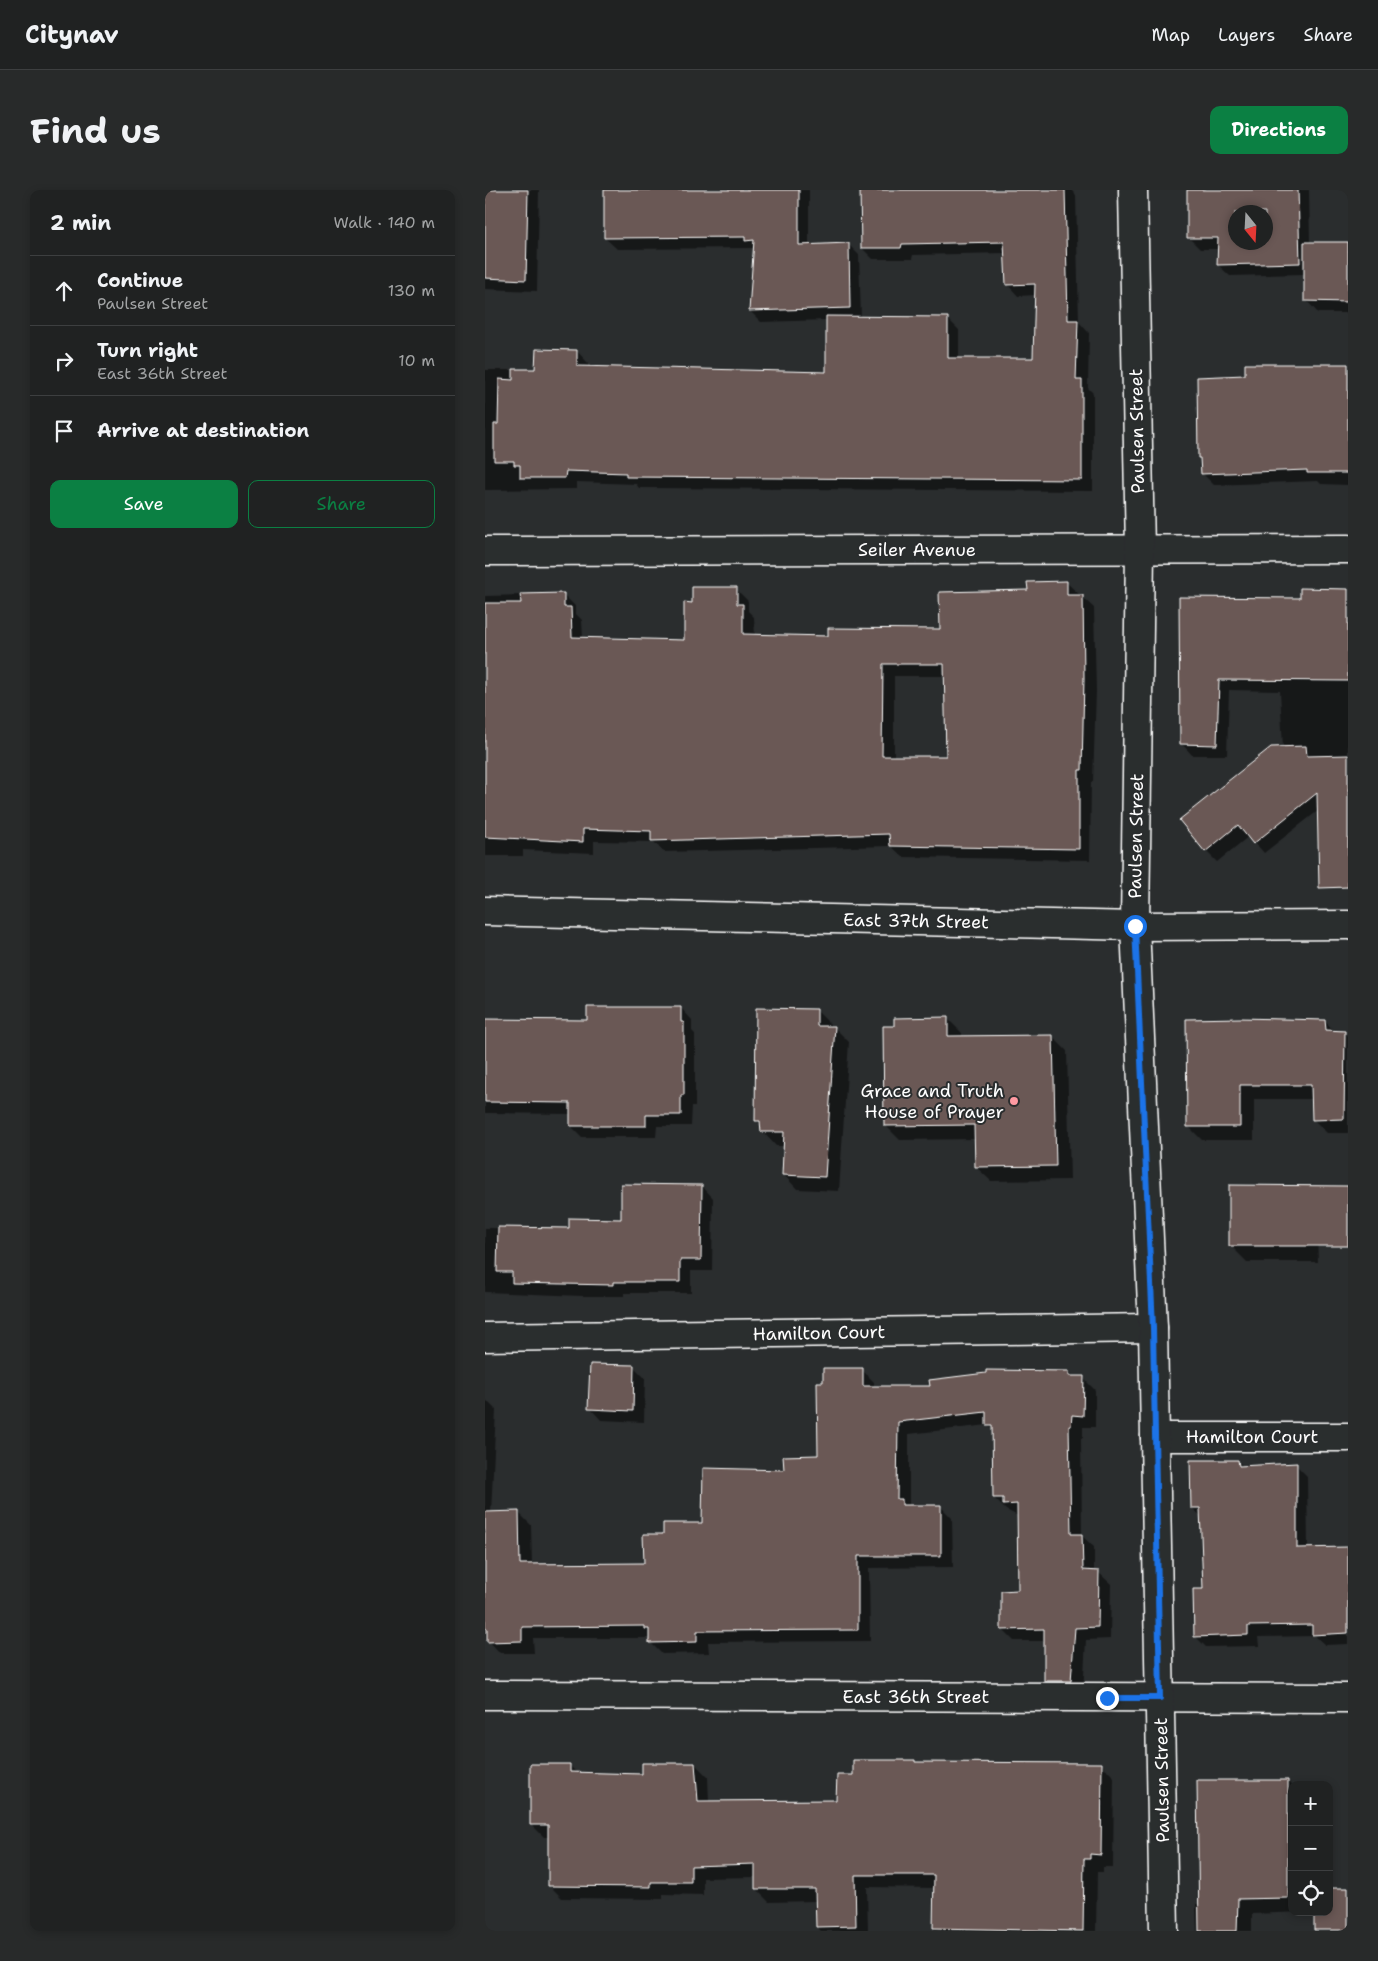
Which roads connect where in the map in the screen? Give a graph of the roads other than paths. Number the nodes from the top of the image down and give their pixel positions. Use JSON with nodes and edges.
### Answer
{"nodes":[{"id":1,"x":1133,"y":190,"type":"edge"},
{"id":2,"x":1348,"y":549,"type":"edge"},
{"id":3,"x":1140,"y":550,"type":"junction"},
{"id":4,"x":485,"y":551,"type":"edge"},
{"id":5,"x":485,"y":911,"type":"edge"},
{"id":6,"x":1348,"y":925,"type":"edge"},
{"id":7,"x":1135,"y":926,"type":"junction"},
{"id":8,"x":1153,"y":1328,"type":"junction"},
{"id":9,"x":485,"y":1337,"type":"edge"},
{"id":10,"x":1155,"y":1437,"type":"junction"},
{"id":11,"x":1348,"y":1437,"type":"edge"},
{"id":12,"x":485,"y":1696,"type":"edge"},
{"id":13,"x":1160,"y":1698,"type":"junction"},
{"id":14,"x":1348,"y":1698,"type":"edge"},
{"id":15,"x":1164,"y":1931,"type":"edge"}],
"edges":[{"from":1,"to":3,"type":"street","name":"Paulsen Street"},
{"from":2,"to":3,"type":"street","name":"Seiler Avenue"},
{"from":3,"to":4,"type":"street","name":"Seiler Avenue"},
{"from":3,"to":7,"type":"street","name":"Paulsen Street"},
{"from":5,"to":7,"type":"street","name":"East 37th Street"},
{"from":6,"to":7,"type":"street","name":"East 37th Street"},
{"from":7,"to":8,"type":"street","name":"Paulsen Street"},
{"from":8,"to":9,"type":"street","name":"Hamilton Court"},
{"from":8,"to":10,"type":"street","name":"Paulsen Street"},
{"from":10,"to":11,"type":"street","name":"Hamilton Court"},
{"from":10,"to":13,"type":"street","name":"Paulsen Street"},
{"from":12,"to":13,"type":"street","name":"East 36th Street"},
{"from":13,"to":14,"type":"street","name":"East 36th Street"},
{"from":13,"to":15,"type":"street","name":"Paulsen Street"}]}
